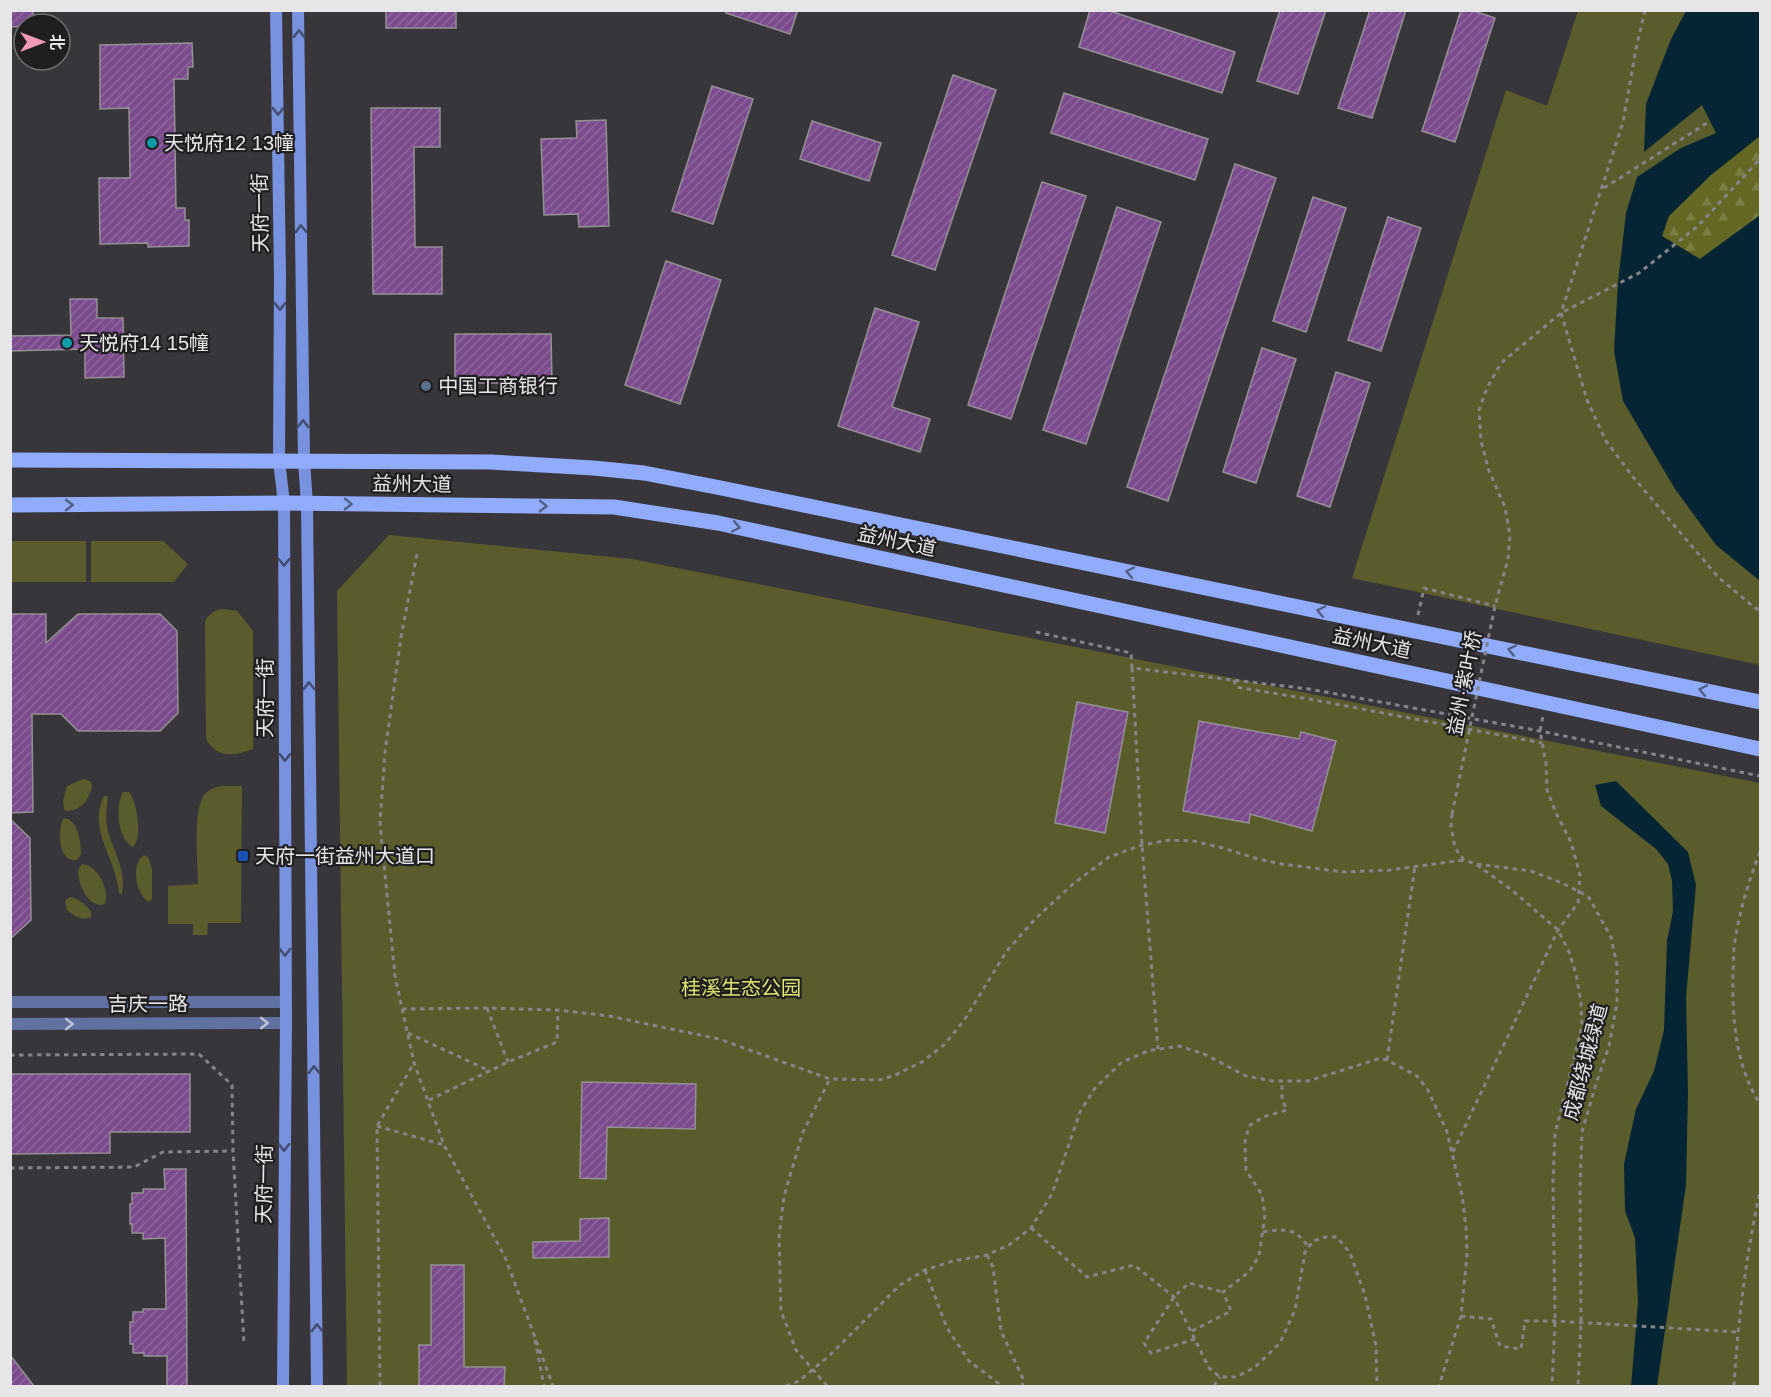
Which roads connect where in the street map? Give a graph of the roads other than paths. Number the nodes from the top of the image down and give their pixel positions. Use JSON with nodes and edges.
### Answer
{"nodes":[{"id":1,"x":276,"y":10,"type":"edge"},
{"id":2,"x":298,"y":10,"type":"edge"},
{"id":3,"x":10,"y":460,"type":"edge"},
{"id":4,"x":279,"y":461,"type":"junction"},
{"id":5,"x":304,"y":461,"type":"junction"},
{"id":6,"x":284,"y":503,"type":"junction"},
{"id":7,"x":307,"y":504,"type":"junction"},
{"id":8,"x":10,"y":505,"type":"edge"},
{"id":9,"x":1761,"y":702,"type":"edge"},
{"id":10,"x":1761,"y":749,"type":"edge"},
{"id":11,"x":10,"y":1002,"type":"edge"},
{"id":12,"x":285,"y":1002,"type":"junction"},
{"id":13,"x":286,"y":1023,"type":"junction"},
{"id":14,"x":10,"y":1024,"type":"edge"},
{"id":15,"x":282,"y":1386,"type":"edge"},
{"id":16,"x":318,"y":1386,"type":"edge"}],
"edges":[{"from":1,"to":4,"type":"main road","name":"天府一街","one_way":true},
{"from":5,"to":2,"type":"main road","name":"天府一街","one_way":true},
{"from":3,"to":4,"type":"main road","name":"益州大道"},
{"from":4,"to":5,"type":"main road","name":"益州大道"},
{"from":4,"to":6,"type":"main road","name":"天府一街"},
{"from":5,"to":7,"type":"main road","name":"天府一街"},
{"from":9,"to":5,"type":"main road","name":"益州大道","one_way":true},
{"from":6,"to":7,"type":"main road","name":"益州大道"},
{"from":8,"to":6,"type":"main road","name":"益州大道","one_way":true},
{"from":6,"to":12,"type":"main road","name":"天府一街","one_way":true},
{"from":7,"to":10,"type":"main road","name":"益州大道","one_way":true},
{"from":16,"to":7,"type":"main road","name":"天府一街","one_way":true},
{"from":11,"to":12,"type":"street","name":"吉庆一路"},
{"from":12,"to":13,"type":"main road","name":"天府一街"},
{"from":14,"to":13,"type":"street","name":"吉庆一路","one_way":true},
{"from":13,"to":15,"type":"main road","name":"天府一街","one_way":true}]}
